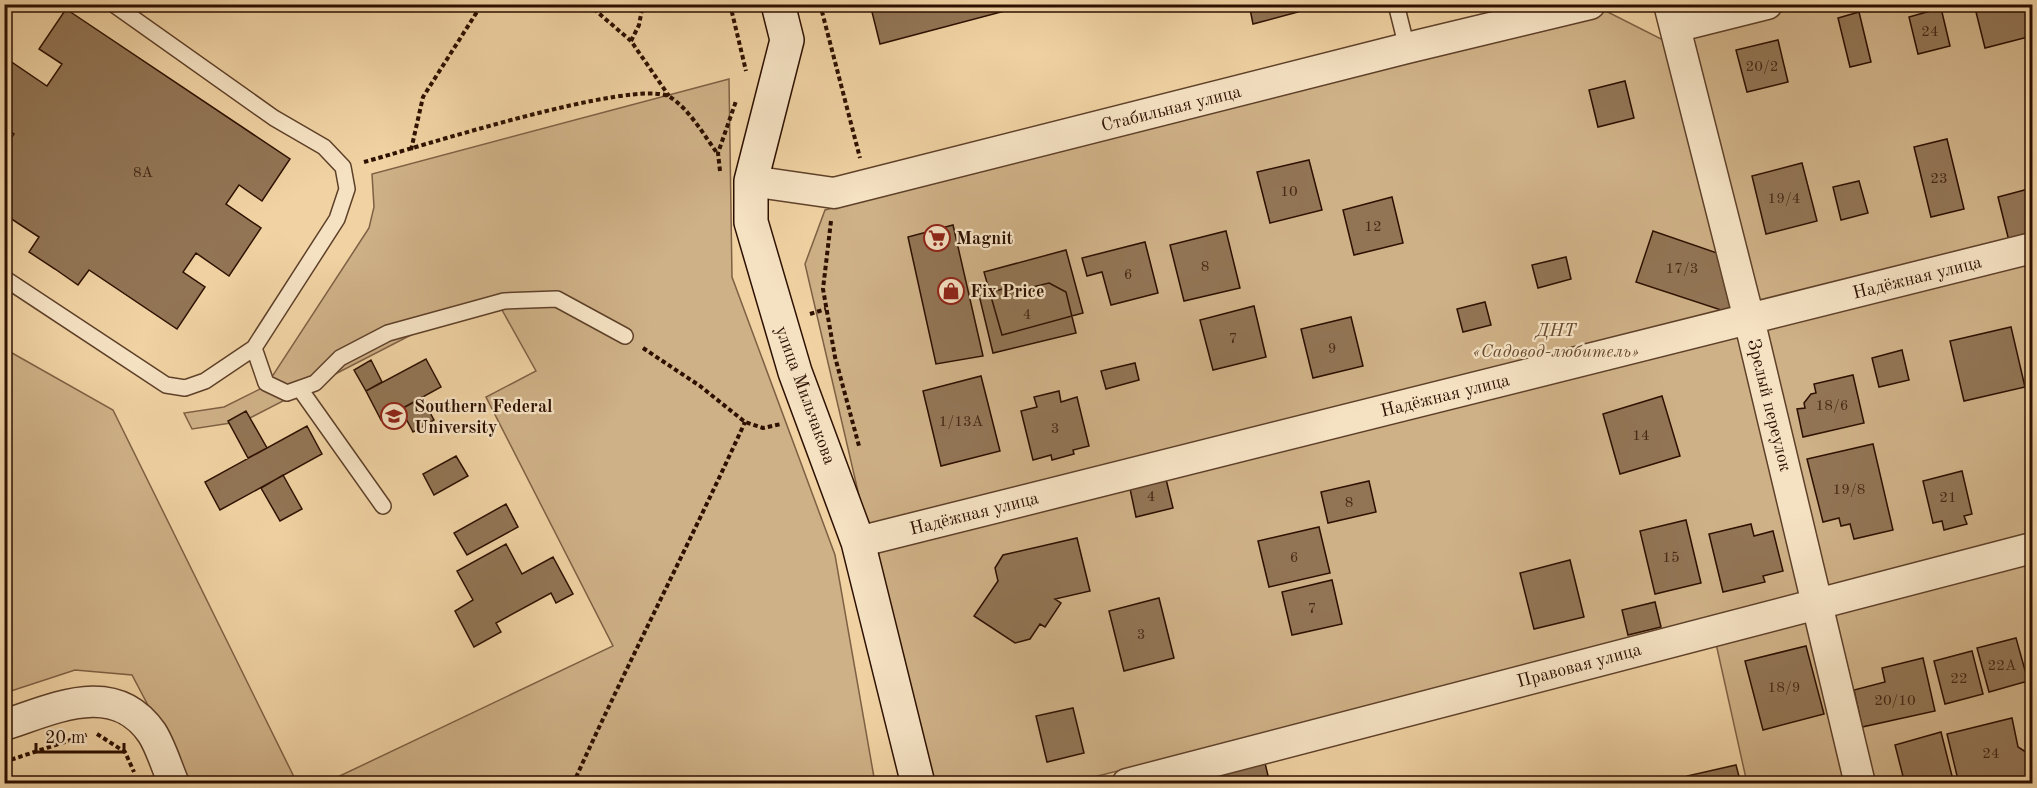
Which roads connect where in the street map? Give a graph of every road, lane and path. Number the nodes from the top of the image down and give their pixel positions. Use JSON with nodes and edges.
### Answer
{"nodes":[{"id":1,"x":113,"y":4,"type":"edge"},
{"id":2,"x":482,"y":4,"type":"edge"},
{"id":3,"x":588,"y":4,"type":"edge"},
{"id":4,"x":643,"y":4,"type":"edge"},
{"id":5,"x":730,"y":4,"type":"edge"},
{"id":6,"x":778,"y":4,"type":"edge"},
{"id":7,"x":820,"y":4,"type":"edge"},
{"id":8,"x":1395,"y":4,"type":"edge"},
{"id":9,"x":1590,"y":4,"type":"edge"},
{"id":10,"x":1767,"y":4,"type":"edge"},
{"id":11,"x":1672,"y":16,"type":"edge"},
{"id":12,"x":631,"y":41,"type":"junction"},
{"id":13,"x":1407,"y":48,"type":"junction"},
{"id":14,"x":743,"y":82,"type":"dead end"},
{"id":15,"x":739,"y":93,"type":"dead end"},
{"id":16,"x":669,"y":97,"type":"junction"},
{"id":17,"x":411,"y":150,"type":"junction"},
{"id":18,"x":343,"y":167,"type":"junction"},
{"id":19,"x":752,"y":181,"type":"junction"},
{"id":20,"x":867,"y":186,"type":"junction"},
{"id":21,"x":834,"y":194,"type":"junction"},
{"id":22,"x":2032,"y":248,"type":"edge"},
{"id":23,"x":4,"y":278,"type":"edge"},
{"id":24,"x":1749,"y":319,"type":"junction"},
{"id":25,"x":625,"y":336,"type":"joint"},
{"id":26,"x":254,"y":348,"type":"junction"},
{"id":27,"x":300,"y":389,"type":"junction"},
{"id":28,"x":745,"y":422,"type":"junction"},
{"id":29,"x":791,"y":423,"type":"dead end"},
{"id":30,"x":862,"y":458,"type":"dead end"},
{"id":31,"x":383,"y":506,"type":"dead end"},
{"id":32,"x":858,"y":542,"type":"junction"},
{"id":33,"x":2032,"y":548,"type":"edge"},
{"id":34,"x":1817,"y":602,"type":"junction"},
{"id":35,"x":4,"y":724,"type":"edge"},
{"id":36,"x":4,"y":762,"type":"edge"},
{"id":37,"x":135,"y":773,"type":"dead end"},
{"id":38,"x":174,"y":783,"type":"edge"},
{"id":39,"x":573,"y":783,"type":"edge"},
{"id":40,"x":918,"y":783,"type":"edge"},
{"id":41,"x":1127,"y":783,"type":"edge"},
{"id":42,"x":1860,"y":783,"type":"edge"}],
"edges":[{"from":1,"to":18,"type":"lane"},
{"from":2,"to":17,"type":"path"},
{"from":3,"to":12,"type":"path"},
{"from":4,"to":12,"type":"path"},
{"from":5,"to":14,"type":"path"},
{"from":6,"to":19,"type":"street","name":"улица Мильчакова"},
{"from":7,"to":20,"type":"path"},
{"from":8,"to":13,"type":"lane"},
{"from":9,"to":13,"type":"street","name":"Стабильная улица"},
{"from":10,"to":11,"type":"street"},
{"from":11,"to":24,"type":"street","name":"Зрелый переулок"},
{"from":12,"to":16,"type":"path"},
{"from":13,"to":20,"type":"street","name":"Стабильная улица"},
{"from":15,"to":16,"type":"path"},
{"from":16,"to":17,"type":"path"},
{"from":17,"to":18,"type":"path"},
{"from":18,"to":26,"type":"lane"},
{"from":19,"to":21,"type":"street","name":"Стабильная улица"},
{"from":19,"to":32,"type":"street","name":"улица Мильчакова"},
{"from":20,"to":21,"type":"street","name":"Стабильная улица"},
{"from":21,"to":30,"type":"path"},
{"from":22,"to":24,"type":"street","name":"Надёжная улица"},
{"from":23,"to":26,"type":"lane"},
{"from":24,"to":32,"type":"street","name":"Надёжная улица"},
{"from":24,"to":34,"type":"street","name":"Зрелый переулок"},
{"from":25,"to":27,"type":"lane"},
{"from":25,"to":28,"type":"path"},
{"from":26,"to":27,"type":"lane"},
{"from":27,"to":31,"type":"lane"},
{"from":28,"to":29,"type":"path"},
{"from":28,"to":39,"type":"path"},
{"from":32,"to":40,"type":"street","name":"улица Мильчакова"},
{"from":33,"to":34,"type":"street","name":"Правовая улица"},
{"from":34,"to":41,"type":"street","name":"Правовая улица"},
{"from":34,"to":42,"type":"street","name":"Зрелый переулок"},
{"from":35,"to":38,"type":"street"},
{"from":36,"to":37,"type":"path"}]}
